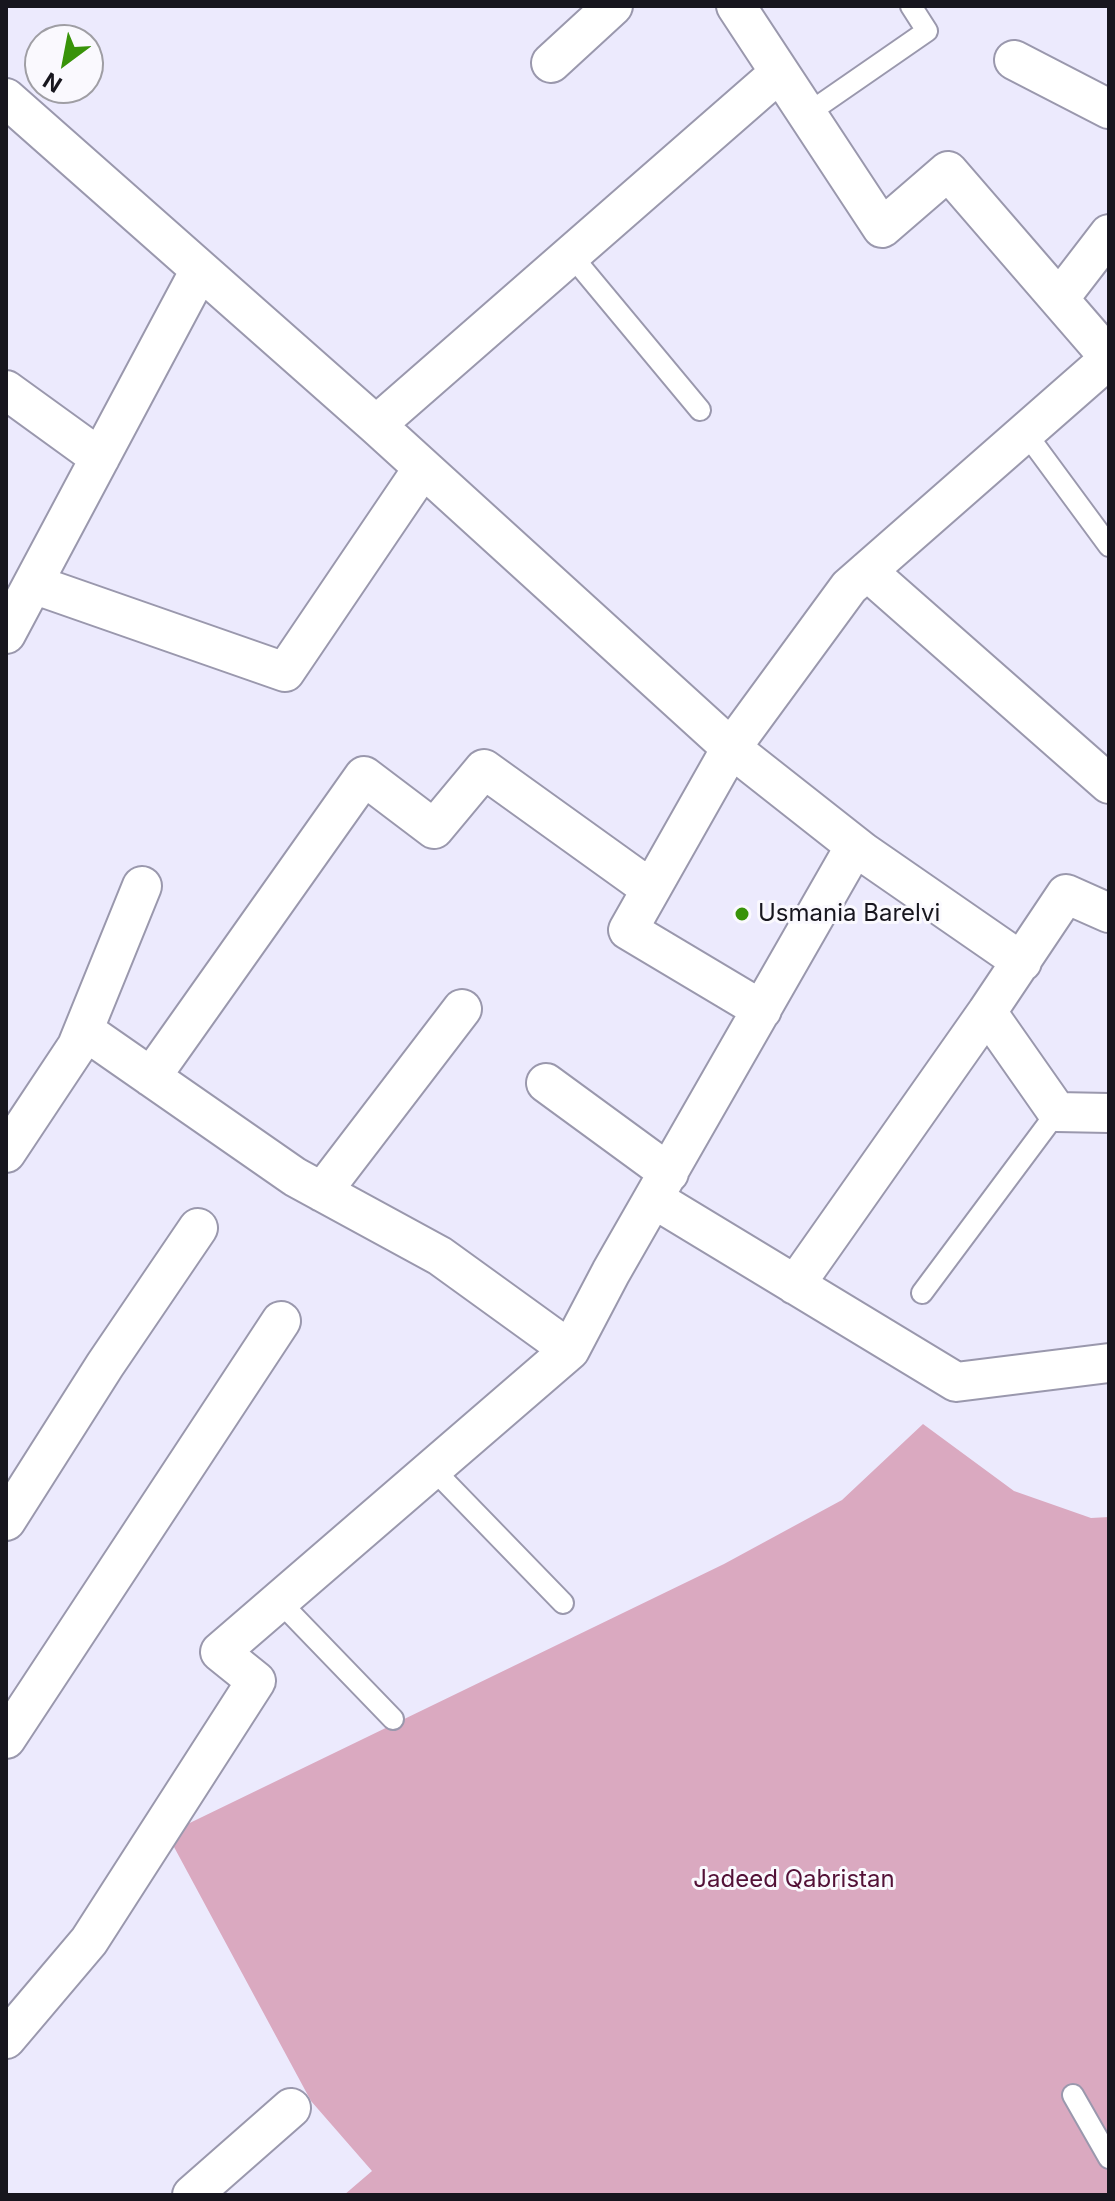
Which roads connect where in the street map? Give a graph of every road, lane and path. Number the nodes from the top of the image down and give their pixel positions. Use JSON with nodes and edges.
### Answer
{"nodes":[{"id":1,"x":613,"y":6,"type":"edge"},
{"id":2,"x":736,"y":6,"type":"edge"},
{"id":3,"x":911,"y":6,"type":"edge"},
{"id":4,"x":1014,"y":60,"type":"dead end"},
{"id":5,"x":551,"y":63,"type":"dead end"},
{"id":6,"x":779,"y":73,"type":"junction"},
{"id":7,"x":6,"y":98,"type":"edge"},
{"id":8,"x":1109,"y":109,"type":"edge"},
{"id":9,"x":807,"y":114,"type":"junction"},
{"id":10,"x":1109,"y":234,"type":"edge"},
{"id":11,"x":571,"y":255,"type":"junction"},
{"id":12,"x":200,"y":270,"type":"junction"},
{"id":13,"x":1059,"y":299,"type":"junction"},
{"id":14,"x":1109,"y":358,"type":"edge"},
{"id":15,"x":6,"y":390,"type":"edge"},
{"id":16,"x":700,"y":410,"type":"dead end"},
{"id":17,"x":376,"y":425,"type":"junction"},
{"id":18,"x":1025,"y":432,"type":"junction"},
{"id":19,"x":100,"y":458,"type":"junction"},
{"id":20,"x":423,"y":468,"type":"junction"},
{"id":21,"x":1109,"y":546,"type":"edge"},
{"id":22,"x":867,"y":571,"type":"junction"},
{"id":23,"x":33,"y":584,"type":"junction"},
{"id":24,"x":6,"y":634,"type":"edge"},
{"id":25,"x":731,"y":748,"type":"junction"},
{"id":26,"x":1109,"y":784,"type":"edge"},
{"id":27,"x":855,"y":846,"type":"junction"},
{"id":28,"x":142,"y":886,"type":"dead end"},
{"id":29,"x":651,"y":889,"type":"junction"},
{"id":30,"x":1109,"y":913,"type":"edge"},
{"id":31,"x":1022,"y":962,"type":"junction"},
{"id":32,"x":462,"y":1009,"type":"dead end"},
{"id":33,"x":762,"y":1010,"type":"junction"},
{"id":34,"x":987,"y":1012,"type":"junction"},
{"id":35,"x":85,"y":1031,"type":"junction"},
{"id":36,"x":151,"y":1077,"type":"junction"},
{"id":37,"x":546,"y":1083,"type":"dead end"},
{"id":38,"x":1057,"y":1112,"type":"junction"},
{"id":39,"x":1109,"y":1113,"type":"edge"},
{"id":40,"x":6,"y":1153,"type":"edge"},
{"id":41,"x":662,"y":1186,"type":"junction"},
{"id":42,"x":322,"y":1192,"type":"junction"},
{"id":43,"x":198,"y":1228,"type":"dead end"},
{"id":44,"x":795,"y":1285,"type":"junction"},
{"id":45,"x":922,"y":1293,"type":"dead end"},
{"id":46,"x":281,"y":1321,"type":"dead end"},
{"id":47,"x":570,"y":1350,"type":"junction"},
{"id":48,"x":1109,"y":1363,"type":"edge"},
{"id":49,"x":432,"y":1468,"type":"junction"},
{"id":50,"x":6,"y":1521,"type":"edge"},
{"id":51,"x":279,"y":1601,"type":"junction"},
{"id":52,"x":563,"y":1603,"type":"dead end"},
{"id":53,"x":393,"y":1719,"type":"dead end"},
{"id":54,"x":6,"y":1739,"type":"edge"},
{"id":55,"x":6,"y":2039,"type":"edge"},
{"id":56,"x":1073,"y":2095,"type":"dead end"},
{"id":57,"x":291,"y":2108,"type":"dead end"},
{"id":58,"x":1109,"y":2158,"type":"edge"},
{"id":59,"x":192,"y":2195,"type":"edge"}],
"edges":[{"from":1,"to":5,"type":"street"},
{"from":2,"to":6,"type":"street"},
{"from":3,"to":9,"type":"lane"},
{"from":4,"to":8,"type":"street"},
{"from":6,"to":9,"type":"street"},
{"from":6,"to":11,"type":"street"},
{"from":7,"to":12,"type":"street"},
{"from":9,"to":13,"type":"street"},
{"from":10,"to":13,"type":"street"},
{"from":11,"to":16,"type":"lane"},
{"from":11,"to":17,"type":"street"},
{"from":12,"to":17,"type":"street"},
{"from":12,"to":19,"type":"street"},
{"from":13,"to":14,"type":"street"},
{"from":14,"to":18,"type":"street"},
{"from":15,"to":19,"type":"street"},
{"from":17,"to":20,"type":"street"},
{"from":18,"to":21,"type":"lane"},
{"from":18,"to":22,"type":"street"},
{"from":19,"to":23,"type":"street"},
{"from":20,"to":23,"type":"street"},
{"from":20,"to":25,"type":"street"},
{"from":22,"to":25,"type":"street"},
{"from":22,"to":26,"type":"street"},
{"from":23,"to":24,"type":"street"},
{"from":25,"to":27,"type":"street"},
{"from":25,"to":29,"type":"street"},
{"from":27,"to":31,"type":"street"},
{"from":27,"to":33,"type":"street"},
{"from":28,"to":35,"type":"street"},
{"from":29,"to":33,"type":"street"},
{"from":29,"to":36,"type":"street"},
{"from":30,"to":31,"type":"street"},
{"from":31,"to":34,"type":"street"},
{"from":32,"to":42,"type":"street"},
{"from":33,"to":41,"type":"street"},
{"from":34,"to":38,"type":"street"},
{"from":34,"to":44,"type":"street"},
{"from":35,"to":36,"type":"street"},
{"from":35,"to":40,"type":"street"},
{"from":36,"to":42,"type":"street"},
{"from":37,"to":41,"type":"street"},
{"from":38,"to":39,"type":"street"},
{"from":38,"to":45,"type":"lane"},
{"from":41,"to":44,"type":"street"},
{"from":41,"to":47,"type":"street"},
{"from":42,"to":47,"type":"street"},
{"from":43,"to":50,"type":"street"},
{"from":44,"to":48,"type":"street"},
{"from":46,"to":54,"type":"street"},
{"from":47,"to":49,"type":"street"},
{"from":49,"to":51,"type":"street"},
{"from":49,"to":52,"type":"lane"},
{"from":51,"to":53,"type":"lane"},
{"from":51,"to":55,"type":"street"},
{"from":56,"to":58,"type":"lane"},
{"from":57,"to":59,"type":"street"}]}
